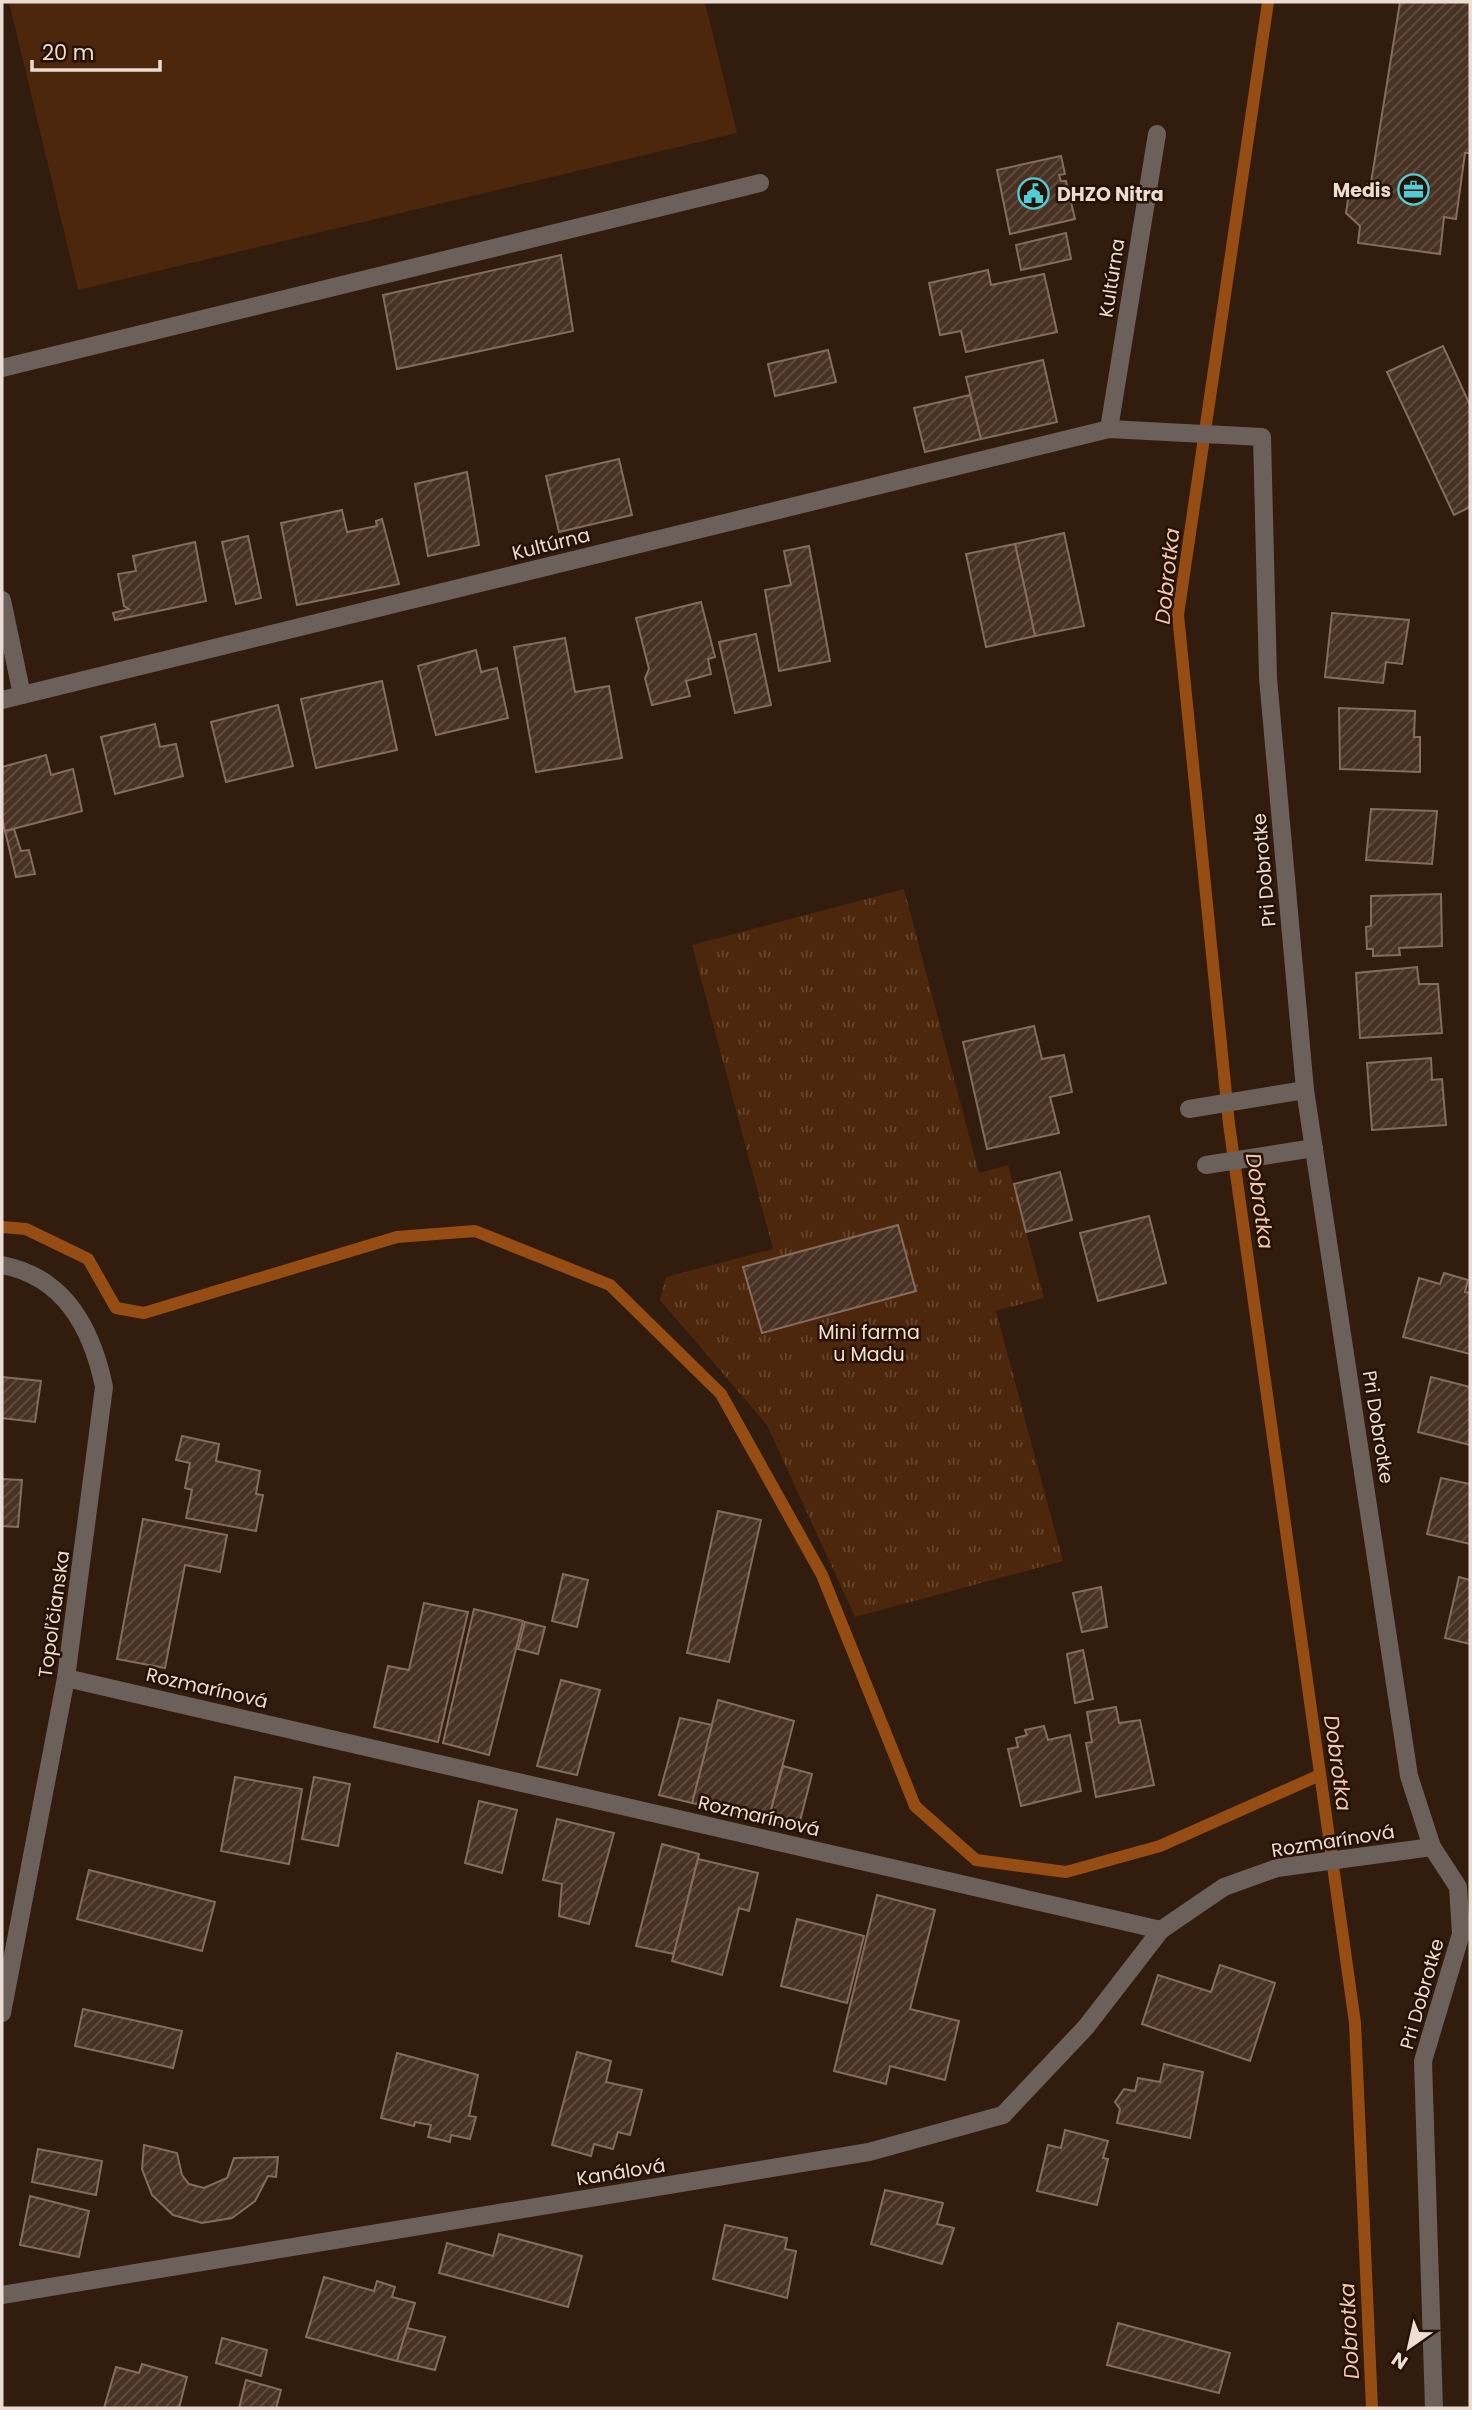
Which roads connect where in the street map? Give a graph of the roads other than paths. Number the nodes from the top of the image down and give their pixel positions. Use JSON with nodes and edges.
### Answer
{"nodes":[{"id":1,"x":1157,"y":134,"type":"dead end"},
{"id":2,"x":760,"y":183,"type":"dead end"},
{"id":3,"x":2,"y":368,"type":"edge"},
{"id":4,"x":1110,"y":429,"type":"junction"},
{"id":5,"x":1262,"y":437,"type":"joint"},
{"id":6,"x":2,"y":600,"type":"edge"},
{"id":7,"x":22,"y":695,"type":"junction"},
{"id":8,"x":2,"y":700,"type":"edge"},
{"id":9,"x":1305,"y":1090,"type":"junction"},
{"id":10,"x":1188,"y":1109,"type":"dead end"},
{"id":11,"x":1314,"y":1148,"type":"junction"},
{"id":12,"x":1206,"y":1165,"type":"dead end"},
{"id":13,"x":2,"y":1265,"type":"edge"},
{"id":14,"x":66,"y":1678,"type":"junction"},
{"id":15,"x":1432,"y":1847,"type":"junction"},
{"id":16,"x":1161,"y":1930,"type":"junction"},
{"id":17,"x":2,"y":2013,"type":"edge"},
{"id":18,"x":2,"y":2295,"type":"edge"},
{"id":19,"x":1434,"y":2408,"type":"edge"}],
"edges":[{"from":1,"to":4,"type":"street","name":"Kultúrna"},
{"from":2,"to":3,"type":"street"},
{"from":4,"to":5,"type":"street","name":"Kultúrna"},
{"from":4,"to":7,"type":"street","name":"Kultúrna"},
{"from":5,"to":9,"type":"street","name":"Pri Dobrotke"},
{"from":6,"to":7,"type":"street"},
{"from":7,"to":8,"type":"street","name":"Kultúrna"},
{"from":9,"to":10,"type":"street"},
{"from":9,"to":11,"type":"street","name":"Pri Dobrotke"},
{"from":11,"to":12,"type":"street"},
{"from":11,"to":15,"type":"street","name":"Pri Dobrotke"},
{"from":13,"to":14,"type":"street","name":"Topoľčianska"},
{"from":14,"to":16,"type":"street","name":"Rozmarínová"},
{"from":14,"to":17,"type":"street","name":"Topoľčianska"},
{"from":15,"to":16,"type":"street","name":"Rozmarínová"},
{"from":15,"to":19,"type":"street","name":"Pri Dobrotke"},
{"from":16,"to":18,"type":"street","name":"Kanálová"}]}
